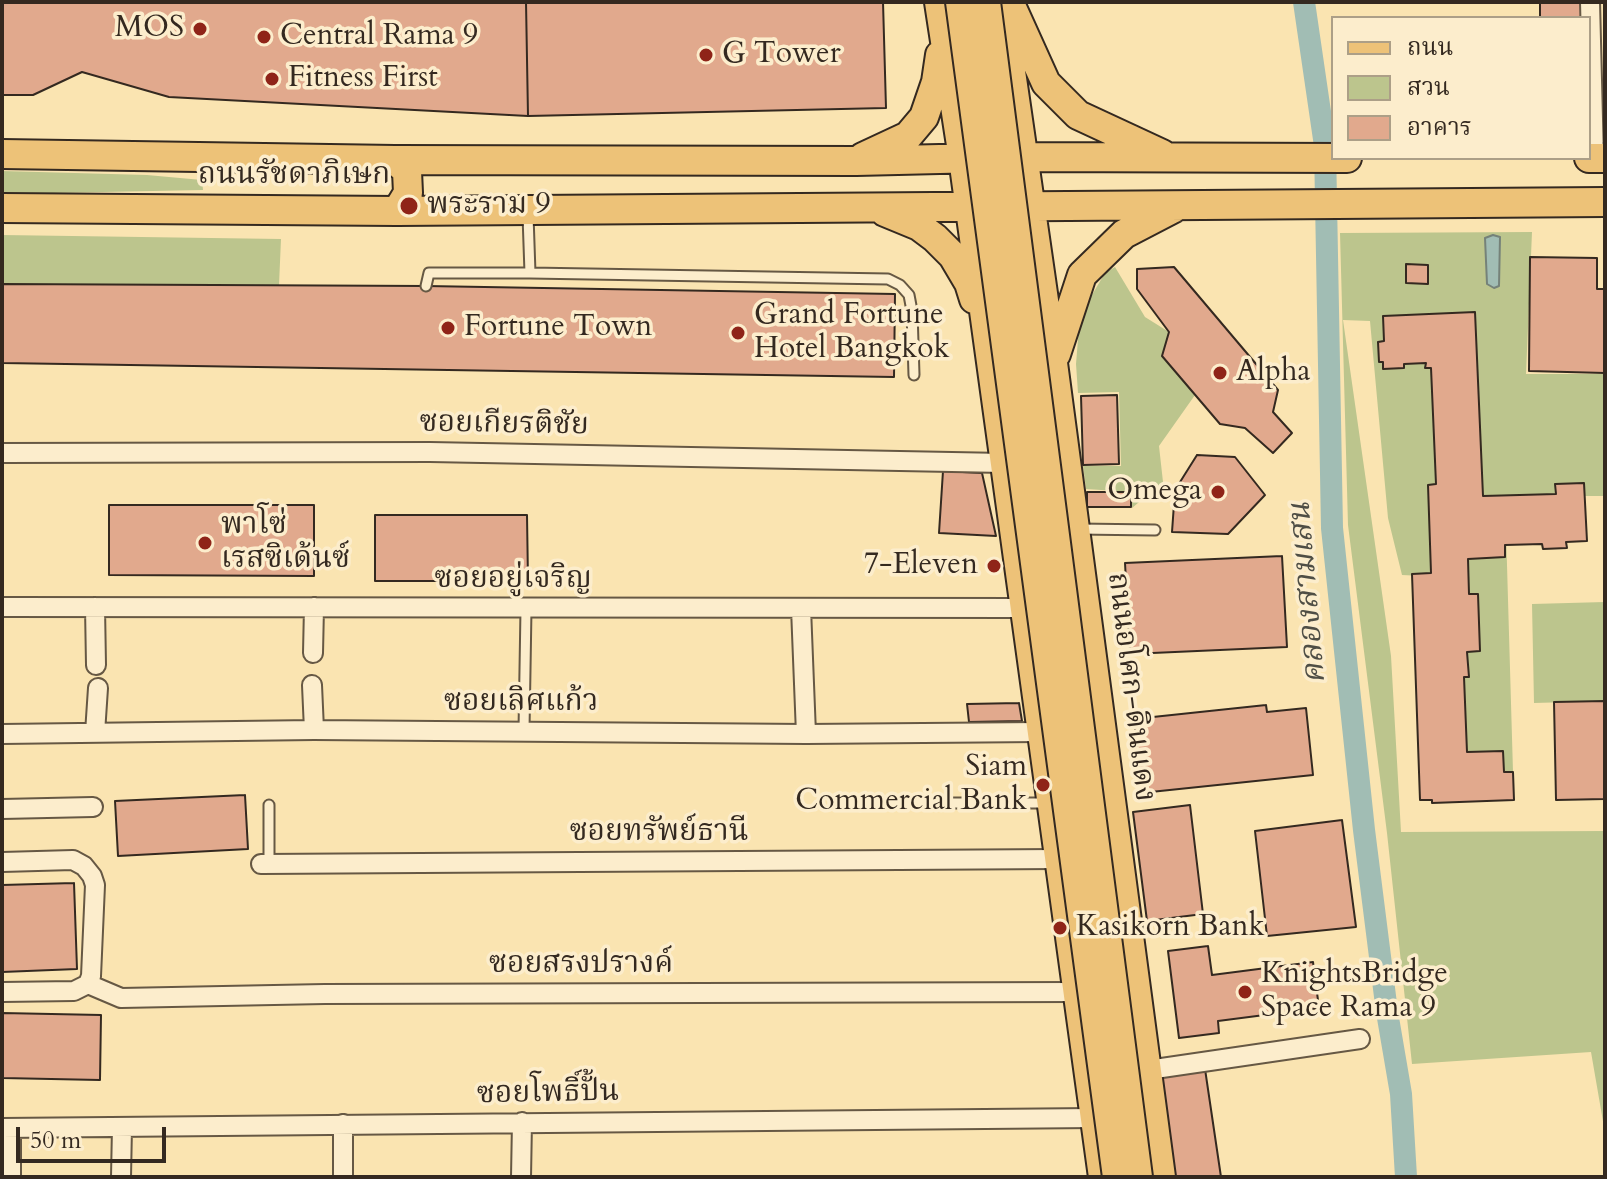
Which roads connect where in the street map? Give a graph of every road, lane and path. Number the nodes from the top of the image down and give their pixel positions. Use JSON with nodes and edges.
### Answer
{"nodes":[{"id":1,"x":939,"y":2,"type":"edge"},
{"id":2,"x":960,"y":2,"type":"edge"},
{"id":3,"x":986,"y":2,"type":"edge"},
{"id":4,"x":1001,"y":2,"type":"edge"},
{"id":5,"x":1010,"y":2,"type":"edge"},
{"id":6,"x":1591,"y":28,"type":"edge"},
{"id":7,"x":943,"y":35,"type":"junction"},
{"id":8,"x":2,"y":154,"type":"edge"},
{"id":9,"x":1168,"y":156,"type":"junction"},
{"id":10,"x":1023,"y":157,"type":"junction"},
{"id":11,"x":963,"y":158,"type":"junction"},
{"id":12,"x":1331,"y":158,"type":"edge"},
{"id":13,"x":1596,"y":158,"type":"edge"},
{"id":14,"x":395,"y":160,"type":"junction"},
{"id":15,"x":856,"y":161,"type":"junction"},
{"id":16,"x":1605,"y":202,"type":"edge"},
{"id":17,"x":1182,"y":204,"type":"junction"},
{"id":18,"x":853,"y":206,"type":"junction"},
{"id":19,"x":1031,"y":207,"type":"junction"},
{"id":20,"x":2,"y":208,"type":"edge"},
{"id":21,"x":970,"y":208,"type":"junction"},
{"id":22,"x":528,"y":209,"type":"junction"},
{"id":23,"x":397,"y":211,"type":"junction"},
{"id":24,"x":1004,"y":234,"type":"junction"},
{"id":25,"x":530,"y":273,"type":"junction"},
{"id":26,"x":426,"y":286,"type":"dead end"},
{"id":27,"x":988,"y":347,"type":"junction"},
{"id":28,"x":1053,"y":363,"type":"junction"},
{"id":29,"x":914,"y":375,"type":"dead end"},
{"id":30,"x":2,"y":453,"type":"edge"},
{"id":31,"x":1004,"y":463,"type":"junction"},
{"id":32,"x":1075,"y":529,"type":"junction"},
{"id":33,"x":1155,"y":530,"type":"dead end"},
{"id":34,"x":2,"y":607,"type":"edge"},
{"id":35,"x":95,"y":607,"type":"junction"},
{"id":36,"x":314,"y":607,"type":"junction"},
{"id":37,"x":801,"y":608,"type":"junction"},
{"id":38,"x":1023,"y":608,"type":"junction"},
{"id":39,"x":526,"y":609,"type":"junction"},
{"id":40,"x":313,"y":653,"type":"dead end"},
{"id":41,"x":96,"y":665,"type":"dead end"},
{"id":42,"x":1094,"y":675,"type":"junction"},
{"id":43,"x":1034,"y":681,"type":"junction"},
{"id":44,"x":312,"y":685,"type":"dead end"},
{"id":45,"x":98,"y":688,"type":"dead end"},
{"id":46,"x":314,"y":730,"type":"junction"},
{"id":47,"x":524,"y":730,"type":"junction"},
{"id":48,"x":1040,"y":732,"type":"junction"},
{"id":49,"x":95,"y":733,"type":"junction"},
{"id":50,"x":2,"y":734,"type":"edge"},
{"id":51,"x":806,"y":734,"type":"junction"},
{"id":52,"x":841,"y":803,"type":"dead end"},
{"id":53,"x":269,"y":805,"type":"dead end"},
{"id":54,"x":93,"y":807,"type":"dead end"},
{"id":55,"x":1111,"y":807,"type":"junction"},
{"id":56,"x":1052,"y":808,"type":"junction"},
{"id":57,"x":2,"y":809,"type":"edge"},
{"id":58,"x":1058,"y":859,"type":"junction"},
{"id":59,"x":2,"y":862,"type":"edge"},
{"id":60,"x":265,"y":864,"type":"joint"},
{"id":61,"x":88,"y":984,"type":"junction"},
{"id":62,"x":2,"y":992,"type":"edge"},
{"id":63,"x":1077,"y":992,"type":"junction"},
{"id":64,"x":1360,"y":1039,"type":"dead end"},
{"id":65,"x":1148,"y":1070,"type":"junction"},
{"id":66,"x":1094,"y":1118,"type":"junction"},
{"id":67,"x":522,"y":1122,"type":"junction"},
{"id":68,"x":343,"y":1124,"type":"junction"},
{"id":69,"x":122,"y":1127,"type":"junction"},
{"id":70,"x":7,"y":1128,"type":"edge"},
{"id":71,"x":11,"y":1177,"type":"edge"},
{"id":72,"x":121,"y":1177,"type":"edge"},
{"id":73,"x":343,"y":1177,"type":"edge"},
{"id":74,"x":521,"y":1177,"type":"edge"},
{"id":75,"x":1103,"y":1177,"type":"edge"},
{"id":76,"x":1117,"y":1177,"type":"edge"},
{"id":77,"x":1138,"y":1177,"type":"edge"},
{"id":78,"x":1161,"y":1177,"type":"edge"}],
"edges":[{"from":1,"to":7,"type":"main road"},
{"from":2,"to":24,"type":"main road","bridge":true},
{"from":3,"to":24,"type":"main road","bridge":true},
{"from":4,"to":10,"type":"main road","name":"ถนนอโศก-ดินแดง"},
{"from":5,"to":9,"type":"main road"},
{"from":6,"to":13,"type":"street"},
{"from":7,"to":11,"type":"main road"},
{"from":7,"to":15,"type":"main road"},
{"from":8,"to":14,"type":"main road","name":"ถนนรัชดาภิเษก"},
{"from":9,"to":10,"type":"main road"},
{"from":9,"to":12,"type":"main road"},
{"from":10,"to":11,"type":"main road"},
{"from":10,"to":19,"type":"main road","name":"ถนนอโศก-ดินแดง"},
{"from":11,"to":15,"type":"main road","name":"ถนนรัชดาภิเษก"},
{"from":11,"to":21,"type":"main road"},
{"from":14,"to":15,"type":"main road","name":"ถนนรัชดาภิเษก"},
{"from":14,"to":23,"type":"main road"},
{"from":16,"to":17,"type":"main road"},
{"from":17,"to":19,"type":"main road"},
{"from":17,"to":28,"type":"main road"},
{"from":18,"to":21,"type":"main road","name":"ถนนรัชดาภิเษก"},
{"from":18,"to":22,"type":"main road","name":"ถนนรัชดาภิเษก"},
{"from":18,"to":27,"type":"main road"},
{"from":19,"to":21,"type":"main road"},
{"from":19,"to":28,"type":"main road","name":"ถนนอโศก-ดินแดง"},
{"from":20,"to":23,"type":"main road","name":"ถนนรัชดาภิเษก"},
{"from":21,"to":27,"type":"main road"},
{"from":22,"to":23,"type":"main road","name":"ถนนรัชดาภิเษก"},
{"from":22,"to":25,"type":"lane"},
{"from":24,"to":76,"type":"main road","bridge":true},
{"from":24,"to":77,"type":"main road","name":"ถนนอโศก-ดินแดง","bridge":true},
{"from":25,"to":26,"type":"lane"},
{"from":25,"to":29,"type":"lane"},
{"from":27,"to":31,"type":"main road"},
{"from":28,"to":32,"type":"main road","name":"ถนนอโศก-ดินแดง"},
{"from":30,"to":31,"type":"street","name":"ซอยเกียรติชัย"},
{"from":31,"to":38,"type":"main road"},
{"from":32,"to":33,"type":"lane"},
{"from":32,"to":42,"type":"main road","name":"ถนนอโศก-ดินแดง"},
{"from":34,"to":35,"type":"street","name":"ซอยอยู่เจริญ"},
{"from":35,"to":36,"type":"street","name":"ซอยอยู่เจริญ"},
{"from":35,"to":41,"type":"street"},
{"from":36,"to":39,"type":"street","name":"ซอยอยู่เจริญ"},
{"from":36,"to":40,"type":"street"},
{"from":37,"to":38,"type":"street","name":"ซอยอยู่เจริญ"},
{"from":37,"to":39,"type":"street","name":"ซอยอยู่เจริญ"},
{"from":37,"to":51,"type":"street"},
{"from":38,"to":43,"type":"main road"},
{"from":39,"to":47,"type":"lane"},
{"from":42,"to":43,"type":"main road"},
{"from":42,"to":55,"type":"main road","name":"ถนนอโศก-ดินแดง"},
{"from":43,"to":48,"type":"main road"},
{"from":44,"to":46,"type":"street"},
{"from":45,"to":49,"type":"street"},
{"from":46,"to":47,"type":"street","name":"ซอยเลิศแก้ว"},
{"from":46,"to":49,"type":"street","name":"ซอยเลิศแก้ว"},
{"from":47,"to":51,"type":"street","name":"ซอยเลิศแก้ว"},
{"from":48,"to":51,"type":"street","name":"ซอยเลิศแก้ว"},
{"from":48,"to":56,"type":"main road"},
{"from":49,"to":50,"type":"street","name":"ซอยเลิศแก้ว"},
{"from":52,"to":56,"type":"lane"},
{"from":53,"to":60,"type":"lane"},
{"from":54,"to":57,"type":"street"},
{"from":55,"to":56,"type":"main road"},
{"from":55,"to":65,"type":"main road","name":"ถนนอโศก-ดินแดง"},
{"from":56,"to":58,"type":"main road"},
{"from":58,"to":60,"type":"street","name":"ซอยทรัพย์ธานี"},
{"from":58,"to":63,"type":"main road"},
{"from":59,"to":61,"type":"street"},
{"from":61,"to":62,"type":"street"},
{"from":61,"to":63,"type":"street","name":"ซอยสรงปรางค์"},
{"from":63,"to":66,"type":"main road"},
{"from":64,"to":65,"type":"street"},
{"from":65,"to":78,"type":"main road","name":"ถนนอโศก-ดินแดง"},
{"from":66,"to":67,"type":"street","name":"ซอยโพธิ์ปั้น"},
{"from":66,"to":75,"type":"main road"},
{"from":67,"to":68,"type":"street","name":"ซอยโพธิ์ปั้น"},
{"from":67,"to":74,"type":"street"},
{"from":68,"to":69,"type":"street","name":"ซอยโพธิ์ปั้น"},
{"from":68,"to":73,"type":"street"},
{"from":69,"to":70,"type":"street","name":"ซอยโพธิ์ปั้น"},
{"from":69,"to":72,"type":"street"},
{"from":70,"to":71,"type":"street"}]}
